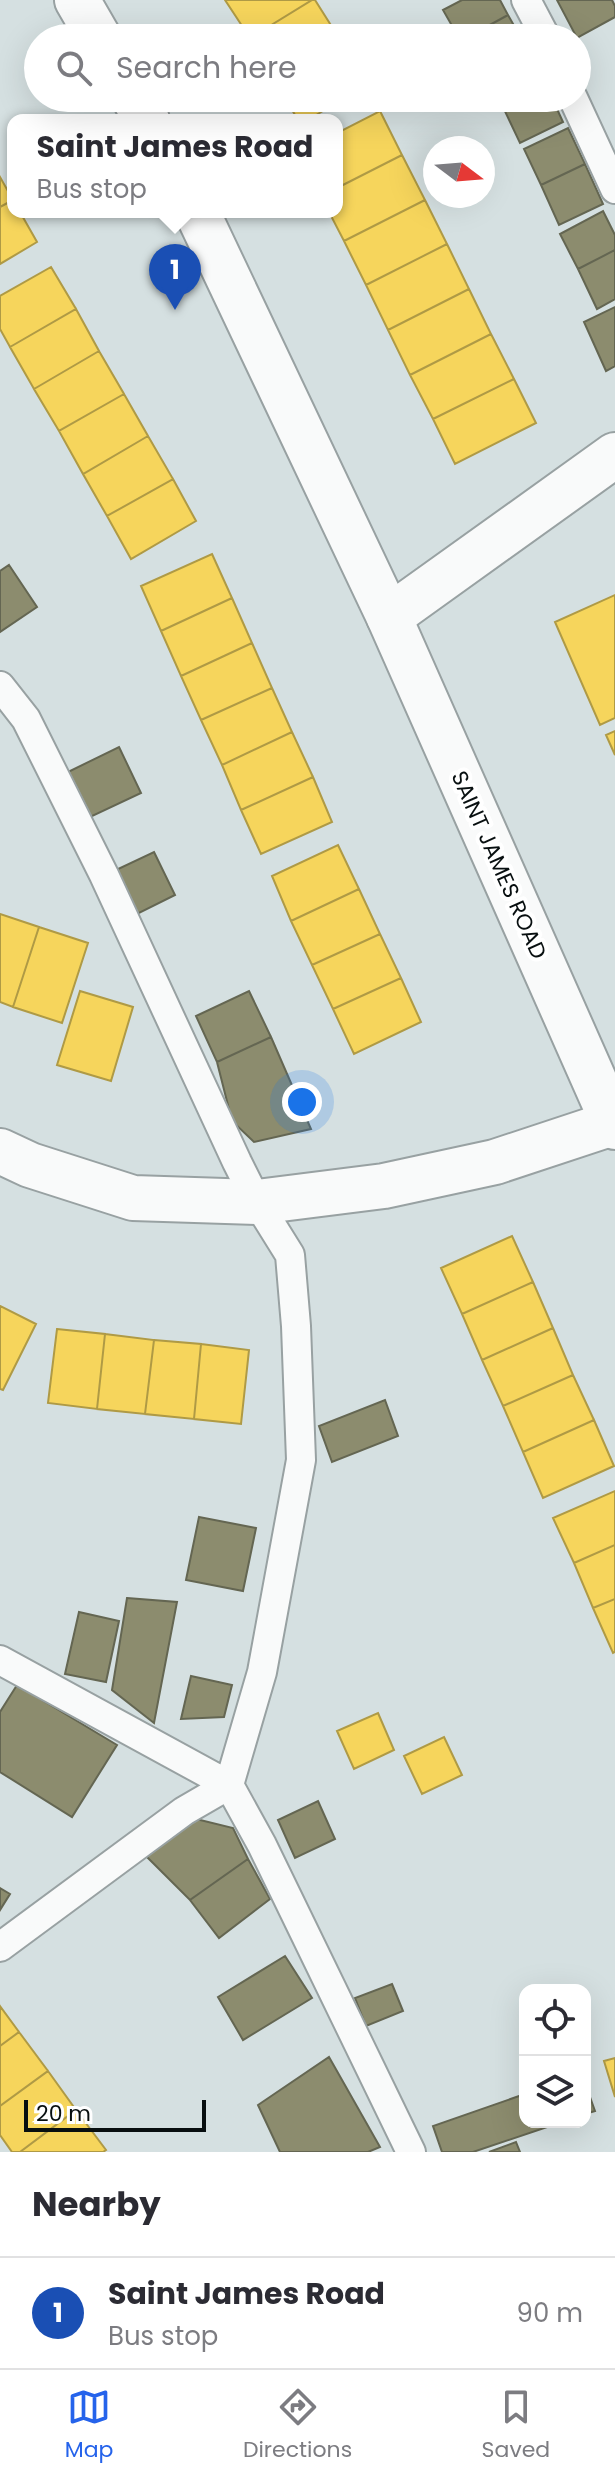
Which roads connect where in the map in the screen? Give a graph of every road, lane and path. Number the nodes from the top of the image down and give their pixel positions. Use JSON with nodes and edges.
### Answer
{"nodes":[{"id":1,"x":77,"y":0,"type":"edge"},
{"id":2,"x":526,"y":0,"type":"edge"},
{"id":3,"x":91,"y":24,"type":"edge"},
{"id":4,"x":539,"y":24,"type":"edge"},
{"id":5,"x":579,"y":112,"type":"edge"},
{"id":6,"x":615,"y":189,"type":"edge"},
{"id":7,"x":200,"y":218,"type":"edge"},
{"id":8,"x":615,"y":455,"type":"edge"},
{"id":9,"x":389,"y":617,"type":"junction"},
{"id":10,"x":0,"y":686,"type":"edge"},
{"id":11,"x":614,"y":1125,"type":"edge"},
{"id":12,"x":0,"y":1151,"type":"edge"},
{"id":13,"x":257,"y":1202,"type":"junction"},
{"id":14,"x":0,"y":1660,"type":"edge"},
{"id":15,"x":229,"y":1785,"type":"junction"},
{"id":16,"x":0,"y":1947,"type":"edge"},
{"id":17,"x":411,"y":2152,"type":"edge"}],
"edges":[{"from":1,"to":3,"type":"street"},
{"from":2,"to":4,"type":"lane"},
{"from":5,"to":6,"type":"lane"},
{"from":7,"to":9,"type":"street","name":"SAINT JAMES ROAD"},
{"from":8,"to":9,"type":"street"},
{"from":9,"to":11,"type":"street","name":"SAINT JAMES ROAD"},
{"from":10,"to":13,"type":"lane"},
{"from":11,"to":13,"type":"street"},
{"from":12,"to":13,"type":"street"},
{"from":13,"to":15,"type":"lane"},
{"from":14,"to":15,"type":"lane"},
{"from":15,"to":16,"type":"lane"},
{"from":15,"to":17,"type":"lane"}]}
